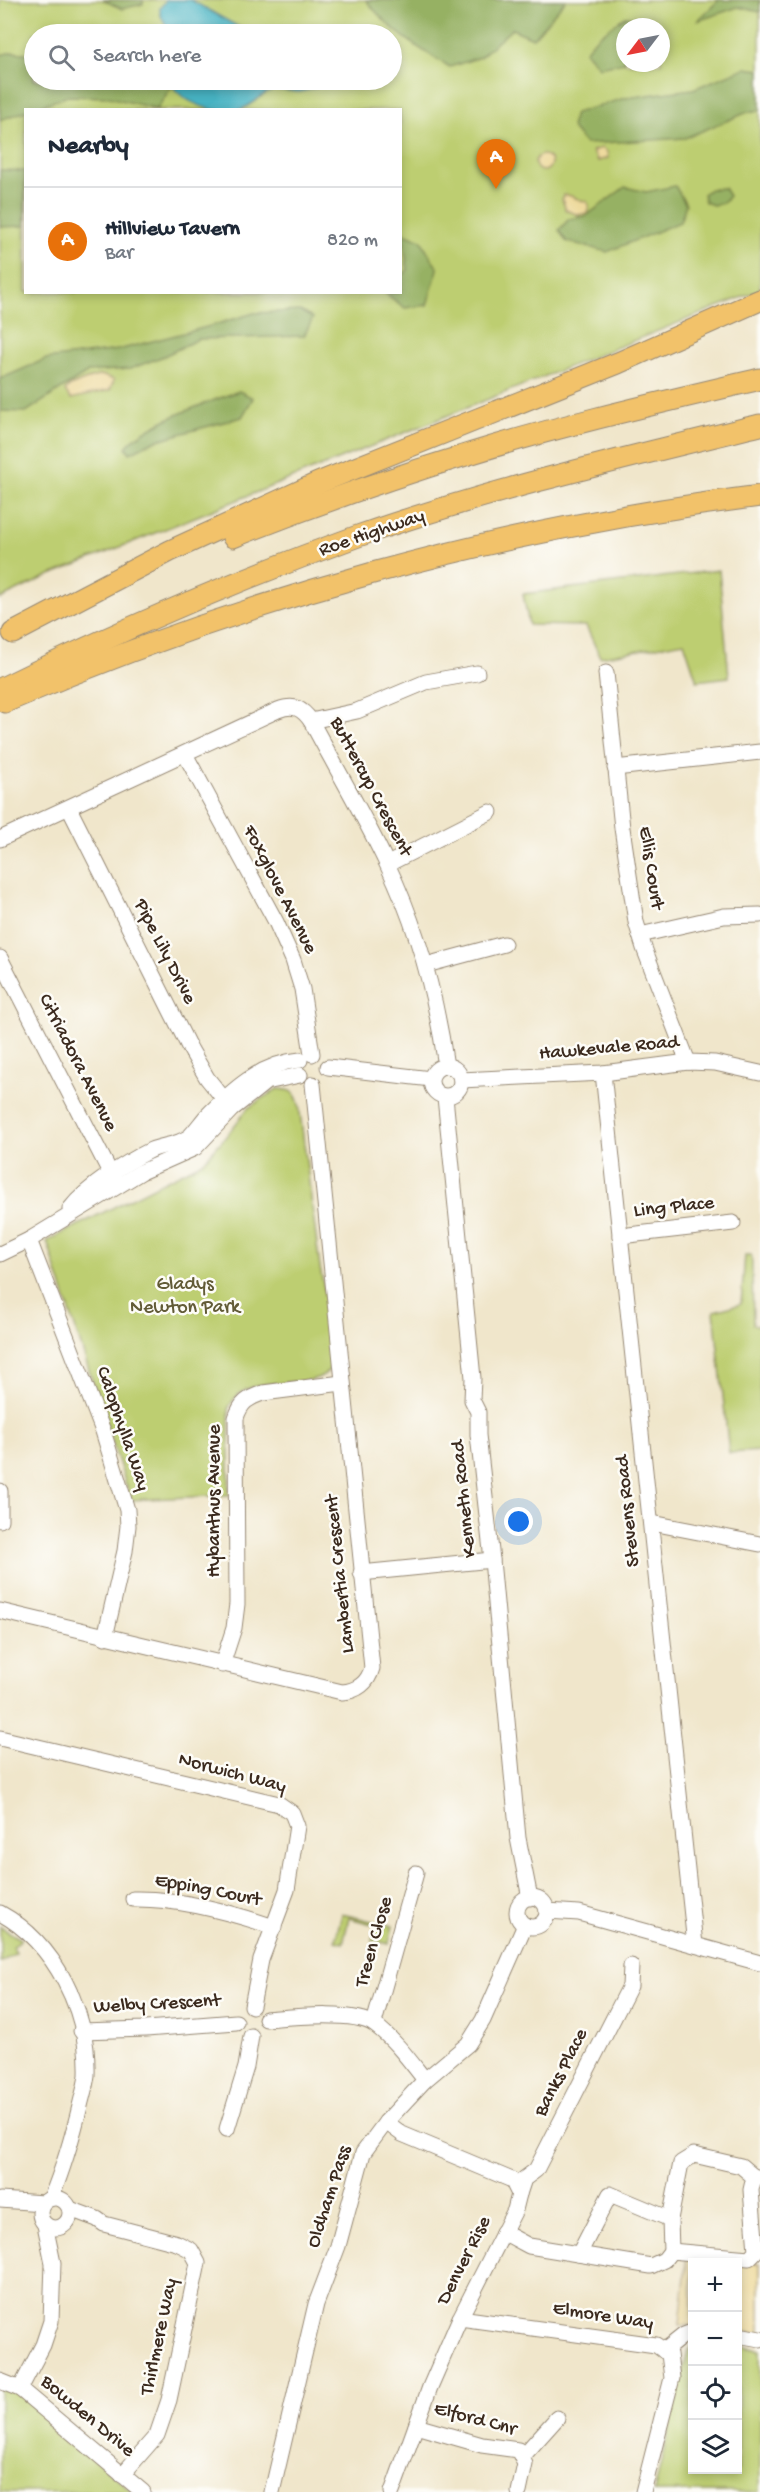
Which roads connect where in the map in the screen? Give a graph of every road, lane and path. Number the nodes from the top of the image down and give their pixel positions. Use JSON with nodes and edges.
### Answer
{"nodes":[{"id":1,"x":760,"y":300,"type":"edge"},
{"id":2,"x":760,"y":379,"type":"edge"},
{"id":3,"x":760,"y":425,"type":"edge"},
{"id":4,"x":760,"y":496,"type":"edge"},
{"id":5,"x":7,"y":637,"type":"edge"},
{"id":6,"x":606,"y":673,"type":"dead end"},
{"id":7,"x":477,"y":674,"type":"dead end"},
{"id":8,"x":0,"y":689,"type":"edge"},
{"id":9,"x":0,"y":704,"type":"edge"},
{"id":10,"x":311,"y":721,"type":"junction"},
{"id":11,"x":760,"y":752,"type":"edge"},
{"id":12,"x":184,"y":754,"type":"junction"},
{"id":13,"x":615,"y":768,"type":"junction"},
{"id":14,"x":69,"y":808,"type":"junction"},
{"id":15,"x":490,"y":812,"type":"dead end"},
{"id":16,"x":0,"y":839,"type":"edge"},
{"id":17,"x":388,"y":864,"type":"junction"},
{"id":18,"x":760,"y":915,"type":"edge"},
{"id":19,"x":640,"y":935,"type":"junction"},
{"id":20,"x":504,"y":944,"type":"dead end"},
{"id":21,"x":0,"y":958,"type":"edge"},
{"id":22,"x":426,"y":965,"type":"junction"},
{"id":23,"x":688,"y":1062,"type":"junction"},
{"id":24,"x":328,"y":1066,"type":"junction"},
{"id":25,"x":446,"y":1066,"type":"junction"},
{"id":26,"x":306,"y":1068,"type":"junction"},
{"id":27,"x":603,"y":1073,"type":"junction"},
{"id":28,"x":760,"y":1073,"type":"edge"},
{"id":29,"x":431,"y":1079,"type":"junction"},
{"id":30,"x":461,"y":1080,"type":"junction"},
{"id":31,"x":445,"y":1097,"type":"junction"},
{"id":32,"x":227,"y":1104,"type":"junction"},
{"id":33,"x":114,"y":1180,"type":"junction"},
{"id":34,"x":733,"y":1223,"type":"dead end"},
{"id":35,"x":620,"y":1236,"type":"junction"},
{"id":36,"x":29,"y":1240,"type":"junction"},
{"id":37,"x":0,"y":1254,"type":"edge"},
{"id":38,"x":342,"y":1383,"type":"junction"},
{"id":39,"x":0,"y":1491,"type":"edge"},
{"id":40,"x":0,"y":1520,"type":"edge"},
{"id":41,"x":652,"y":1523,"type":"junction"},
{"id":42,"x":760,"y":1544,"type":"edge"},
{"id":43,"x":492,"y":1560,"type":"junction"},
{"id":44,"x":361,"y":1573,"type":"junction"},
{"id":45,"x":0,"y":1611,"type":"edge"},
{"id":46,"x":105,"y":1637,"type":"junction"},
{"id":47,"x":222,"y":1665,"type":"junction"},
{"id":48,"x":0,"y":1738,"type":"edge"},
{"id":49,"x":416,"y":1873,"type":"dead end"},
{"id":50,"x":530,"y":1898,"type":"junction"},
{"id":51,"x":133,"y":1899,"type":"dead end"},
{"id":52,"x":547,"y":1911,"type":"junction"},
{"id":53,"x":0,"y":1913,"type":"edge"},
{"id":54,"x":525,"y":1925,"type":"junction"},
{"id":55,"x":274,"y":1927,"type":"junction"},
{"id":56,"x":695,"y":1945,"type":"junction"},
{"id":57,"x":760,"y":1963,"type":"edge"},
{"id":58,"x":631,"y":1966,"type":"dead end"},
{"id":59,"x":252,"y":2006,"type":"junction"},
{"id":60,"x":266,"y":2019,"type":"junction"},
{"id":61,"x":236,"y":2022,"type":"junction"},
{"id":62,"x":374,"y":2023,"type":"junction"},
{"id":63,"x":81,"y":2031,"type":"junction"},
{"id":64,"x":251,"y":2036,"type":"junction"},
{"id":65,"x":426,"y":2080,"type":"junction"},
{"id":66,"x":386,"y":2122,"type":"junction"},
{"id":67,"x":227,"y":2129,"type":"dead end"},
{"id":68,"x":64,"y":2164,"type":"junction"},
{"id":69,"x":757,"y":2177,"type":"edge"},
{"id":70,"x":519,"y":2194,"type":"junction"},
{"id":71,"x":4,"y":2201,"type":"edge"},
{"id":72,"x":45,"y":2211,"type":"junction"},
{"id":73,"x":66,"y":2216,"type":"junction"},
{"id":74,"x":670,"y":2219,"type":"junction"},
{"id":75,"x":503,"y":2232,"type":"junction"},
{"id":76,"x":671,"y":2251,"type":"junction"},
{"id":77,"x":579,"y":2254,"type":"junction"},
{"id":78,"x":54,"y":2264,"type":"junction"},
{"id":79,"x":460,"y":2318,"type":"junction"},
{"id":80,"x":688,"y":2334,"type":"edge"},
{"id":81,"x":742,"y":2336,"type":"edge"},
{"id":82,"x":760,"y":2339,"type":"edge"},
{"id":83,"x":664,"y":2350,"type":"junction"},
{"id":84,"x":0,"y":2381,"type":"edge"},
{"id":85,"x":20,"y":2389,"type":"junction"},
{"id":86,"x":557,"y":2418,"type":"dead end"},
{"id":87,"x":416,"y":2426,"type":"junction"},
{"id":88,"x":522,"y":2457,"type":"junction"},
{"id":89,"x":122,"y":2475,"type":"junction"},
{"id":90,"x":143,"y":2492,"type":"edge"},
{"id":91,"x":272,"y":2492,"type":"edge"},
{"id":92,"x":392,"y":2492,"type":"edge"},
{"id":93,"x":519,"y":2492,"type":"edge"},
{"id":94,"x":643,"y":2492,"type":"edge"}],
"edges":[{"from":1,"to":5,"type":"highway"},
{"from":2,"to":5,"type":"highway"},
{"from":3,"to":8,"type":"highway","name":"Roe Highway"},
{"from":4,"to":9,"type":"highway"},
{"from":6,"to":13,"type":"street","name":"Ellis Court"},
{"from":7,"to":10,"type":"street"},
{"from":10,"to":12,"type":"street","name":"Buttercup Crescent"},
{"from":10,"to":17,"type":"street","name":"Buttercup Crescent"},
{"from":11,"to":13,"type":"street"},
{"from":12,"to":14,"type":"street","name":"Buttercup Crescent"},
{"from":12,"to":26,"type":"street","name":"Foxglove Avenue"},
{"from":13,"to":19,"type":"street","name":"Ellis Court"},
{"from":14,"to":16,"type":"street","name":"Buttercup Crescent"},
{"from":14,"to":32,"type":"street","name":"Pipe Lily Drive"},
{"from":15,"to":17,"type":"street"},
{"from":17,"to":22,"type":"street","name":"Buttercup Crescent"},
{"from":18,"to":19,"type":"street"},
{"from":19,"to":23,"type":"street","name":"Ellis Court"},
{"from":20,"to":22,"type":"street"},
{"from":21,"to":33,"type":"street","name":"Citriadora Avenue"},
{"from":22,"to":25,"type":"street","name":"Buttercup Crescent"},
{"from":23,"to":27,"type":"street","name":"Hawkevale Road"},
{"from":23,"to":28,"type":"street","name":"Hawkevale Road"},
{"from":24,"to":26,"type":"street"},
{"from":24,"to":26,"type":"street"},
{"from":24,"to":29,"type":"street"},
{"from":25,"to":29,"type":"street"},
{"from":25,"to":30,"type":"street"},
{"from":26,"to":32,"type":"street"},
{"from":26,"to":38,"type":"street","name":"Lambertia Crescent"},
{"from":27,"to":30,"type":"street","name":"Hawkevale Road"},
{"from":27,"to":35,"type":"street","name":"Stevens Road"},
{"from":29,"to":31,"type":"street"},
{"from":30,"to":31,"type":"street"},
{"from":31,"to":43,"type":"street","name":"Kenneth Road"},
{"from":32,"to":33,"type":"street"},
{"from":33,"to":36,"type":"street"},
{"from":34,"to":35,"type":"street","name":"Ling Place"},
{"from":35,"to":41,"type":"street","name":"Stevens Road"},
{"from":36,"to":37,"type":"street"},
{"from":36,"to":46,"type":"street","name":"Calophylla Way"},
{"from":38,"to":44,"type":"street","name":"Lambertia Crescent"},
{"from":38,"to":47,"type":"street","name":"Hybanthus Avenue"},
{"from":39,"to":40,"type":"street"},
{"from":41,"to":42,"type":"street"},
{"from":41,"to":56,"type":"street","name":"Stevens Road"},
{"from":43,"to":44,"type":"street"},
{"from":43,"to":50,"type":"street","name":"Kenneth Road"},
{"from":44,"to":47,"type":"street","name":"Lambertia Crescent"},
{"from":45,"to":46,"type":"street","name":"Lambertia Crescent"},
{"from":46,"to":47,"type":"street","name":"Lambertia Crescent"},
{"from":48,"to":55,"type":"street","name":"Norwich Way"},
{"from":49,"to":62,"type":"street","name":"Treen Close"},
{"from":50,"to":52,"type":"street"},
{"from":50,"to":54,"type":"street"},
{"from":51,"to":55,"type":"street","name":"Epping Court"},
{"from":52,"to":54,"type":"street"},
{"from":52,"to":56,"type":"street"},
{"from":53,"to":63,"type":"street"},
{"from":54,"to":65,"type":"street","name":"Oldham Pass"},
{"from":55,"to":59,"type":"street","name":"Norwich Way"},
{"from":56,"to":57,"type":"street"},
{"from":58,"to":70,"type":"street","name":"Banks Place"},
{"from":59,"to":60,"type":"street"},
{"from":59,"to":61,"type":"street"},
{"from":60,"to":62,"type":"street"},
{"from":60,"to":64,"type":"street"},
{"from":61,"to":63,"type":"street","name":"Welby Crescent"},
{"from":61,"to":64,"type":"street"},
{"from":62,"to":65,"type":"street"},
{"from":63,"to":68,"type":"street"},
{"from":64,"to":67,"type":"street"},
{"from":65,"to":66,"type":"street","name":"Oldham Pass"},
{"from":66,"to":70,"type":"street"},
{"from":66,"to":91,"type":"street","name":"Oldham Pass"},
{"from":68,"to":72,"type":"street"},
{"from":68,"to":73,"type":"street"},
{"from":69,"to":74,"type":"street"},
{"from":69,"to":76,"type":"street"},
{"from":70,"to":75,"type":"street","name":"Denver Rise"},
{"from":71,"to":72,"type":"street"},
{"from":72,"to":73,"type":"street"},
{"from":72,"to":73,"type":"street"},
{"from":72,"to":78,"type":"street"},
{"from":73,"to":78,"type":"street"},
{"from":73,"to":89,"type":"street","name":"Thirlmere Way"},
{"from":74,"to":76,"type":"street"},
{"from":74,"to":77,"type":"street"},
{"from":75,"to":77,"type":"street"},
{"from":75,"to":79,"type":"street","name":"Denver Rise"},
{"from":76,"to":77,"type":"street"},
{"from":78,"to":85,"type":"street"},
{"from":79,"to":83,"type":"street","name":"Elmore Way"},
{"from":79,"to":87,"type":"street","name":"Denver Rise"},
{"from":80,"to":83,"type":"street"},
{"from":81,"to":82,"type":"street"},
{"from":83,"to":94,"type":"street","name":"Elmore Way"},
{"from":84,"to":85,"type":"street","name":"Bowden Drive"},
{"from":85,"to":89,"type":"street","name":"Bowden Drive"},
{"from":86,"to":88,"type":"street","name":"Elford Cnr"},
{"from":87,"to":88,"type":"street","name":"Elford Cnr"},
{"from":87,"to":92,"type":"street","name":"Denver Rise"},
{"from":88,"to":93,"type":"street","name":"Elford Cnr"},
{"from":89,"to":90,"type":"street","name":"Bowden Drive"}]}
